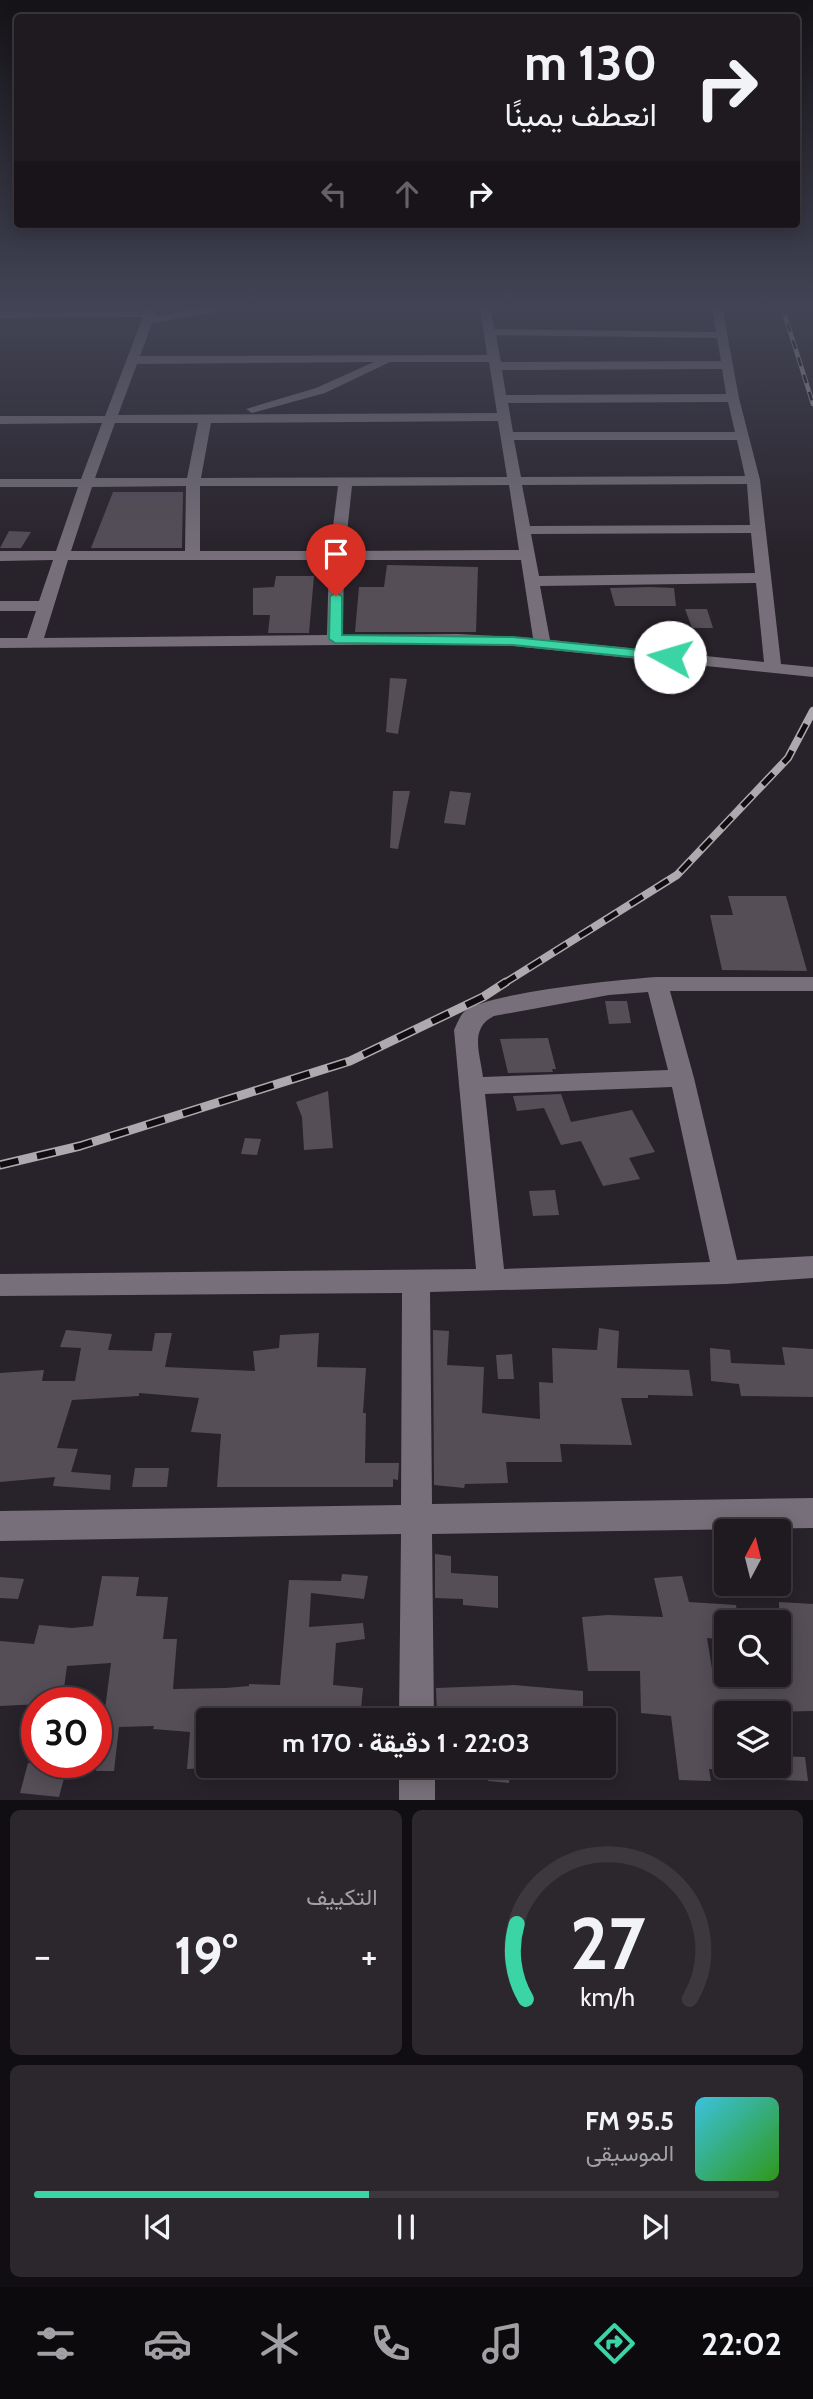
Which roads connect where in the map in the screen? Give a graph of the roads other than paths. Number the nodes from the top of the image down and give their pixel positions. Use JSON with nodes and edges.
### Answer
{"nodes":[{"id":1,"x":121,"y":390,"type":"edge"},
{"id":2,"x":324,"y":390,"type":"edge"},
{"id":3,"x":499,"y":390,"type":"edge"},
{"id":4,"x":732,"y":390,"type":"edge"},
{"id":5,"x":733,"y":398,"type":"junction"},
{"id":6,"x":501,"y":399,"type":"junction"},
{"id":7,"x":504,"y":417,"type":"junction"},
{"id":8,"x":110,"y":419,"type":"junction"},
{"id":9,"x":205,"y":419,"type":"junction"},
{"id":10,"x":0,"y":420,"type":"edge"},
{"id":11,"x":507,"y":436,"type":"junction"},
{"id":12,"x":742,"y":436,"type":"junction"},
{"id":13,"x":753,"y":480,"type":"junction"},
{"id":14,"x":193,"y":482,"type":"junction"},
{"id":15,"x":345,"y":482,"type":"junction"},
{"id":16,"x":514,"y":482,"type":"junction"},
{"id":17,"x":0,"y":483,"type":"edge"},
{"id":18,"x":86,"y":483,"type":"junction"},
{"id":19,"x":760,"y":529,"type":"junction"},
{"id":20,"x":523,"y":530,"type":"junction"},
{"id":21,"x":337,"y":554,"type":"junction"},
{"id":22,"x":192,"y":555,"type":"junction"},
{"id":23,"x":527,"y":555,"type":"junction"},
{"id":24,"x":0,"y":556,"type":"edge"},
{"id":25,"x":62,"y":556,"type":"junction"},
{"id":26,"x":764,"y":578,"type":"junction"},
{"id":27,"x":531,"y":581,"type":"junction"},
{"id":28,"x":0,"y":606,"type":"edge"},
{"id":29,"x":46,"y":606,"type":"junction"},
{"id":30,"x":335,"y":639,"type":"junction"},
{"id":31,"x":34,"y":642,"type":"junction"},
{"id":32,"x":0,"y":643,"type":"edge"},
{"id":33,"x":543,"y":646,"type":"junction"},
{"id":34,"x":773,"y":668,"type":"junction"},
{"id":35,"x":813,"y":672,"type":"edge"},
{"id":36,"x":657,"y":984,"type":"junction"},
{"id":37,"x":813,"y":984,"type":"edge"},
{"id":38,"x":682,"y":1077,"type":"junction"},
{"id":39,"x":471,"y":1086,"type":"junction"},
{"id":40,"x":813,"y":1267,"type":"edge"},
{"id":41,"x":726,"y":1273,"type":"junction"},
{"id":42,"x":491,"y":1278,"type":"junction"},
{"id":43,"x":416,"y":1282,"type":"junction"},
{"id":44,"x":0,"y":1285,"type":"edge"},
{"id":45,"x":813,"y":1513,"type":"edge"},
{"id":46,"x":416,"y":1518,"type":"junction"},
{"id":47,"x":0,"y":1526,"type":"edge"},
{"id":48,"x":417,"y":1708,"type":"edge"},
{"id":49,"x":417,"y":1778,"type":"edge"},
{"id":50,"x":417,"y":1800,"type":"edge"}],
"edges":[{"from":1,"to":8,"type":"street"},
{"from":2,"to":9,"type":"street"},
{"from":3,"to":6,"type":"street"},
{"from":4,"to":5,"type":"street"},
{"from":5,"to":6,"type":"street"},
{"from":5,"to":12,"type":"street"},
{"from":6,"to":7,"type":"street"},
{"from":7,"to":9,"type":"street"},
{"from":7,"to":11,"type":"street"},
{"from":8,"to":9,"type":"street"},
{"from":8,"to":10,"type":"street"},
{"from":8,"to":18,"type":"street"},
{"from":9,"to":14,"type":"street"},
{"from":11,"to":12,"type":"street"},
{"from":11,"to":16,"type":"street"},
{"from":12,"to":13,"type":"street"},
{"from":13,"to":16,"type":"street"},
{"from":13,"to":19,"type":"street"},
{"from":14,"to":15,"type":"street"},
{"from":14,"to":18,"type":"street"},
{"from":14,"to":22,"type":"street"},
{"from":15,"to":16,"type":"street"},
{"from":15,"to":21,"type":"street"},
{"from":16,"to":20,"type":"street"},
{"from":17,"to":18,"type":"street"},
{"from":18,"to":25,"type":"street"},
{"from":19,"to":20,"type":"street"},
{"from":19,"to":26,"type":"street"},
{"from":20,"to":23,"type":"street"},
{"from":21,"to":22,"type":"street"},
{"from":21,"to":23,"type":"street"},
{"from":21,"to":30,"type":"street"},
{"from":22,"to":25,"type":"street"},
{"from":23,"to":27,"type":"street"},
{"from":24,"to":25,"type":"street"},
{"from":25,"to":29,"type":"street"},
{"from":26,"to":27,"type":"street"},
{"from":26,"to":34,"type":"street"},
{"from":27,"to":33,"type":"street"},
{"from":28,"to":29,"type":"street"},
{"from":29,"to":31,"type":"street"},
{"from":30,"to":31,"type":"street"},
{"from":30,"to":33,"type":"street"},
{"from":31,"to":32,"type":"street"},
{"from":33,"to":34,"type":"street"},
{"from":34,"to":35,"type":"street"},
{"from":36,"to":37,"type":"street"},
{"from":36,"to":38,"type":"street"},
{"from":36,"to":39,"type":"street"},
{"from":38,"to":39,"type":"street"},
{"from":38,"to":41,"type":"street"},
{"from":39,"to":42,"type":"street"},
{"from":40,"to":41,"type":"street"},
{"from":41,"to":42,"type":"street"},
{"from":42,"to":43,"type":"street"},
{"from":43,"to":44,"type":"street"},
{"from":43,"to":46,"type":"street"},
{"from":45,"to":46,"type":"street"},
{"from":46,"to":47,"type":"street"},
{"from":46,"to":48,"type":"street"},
{"from":49,"to":50,"type":"street"}]}
